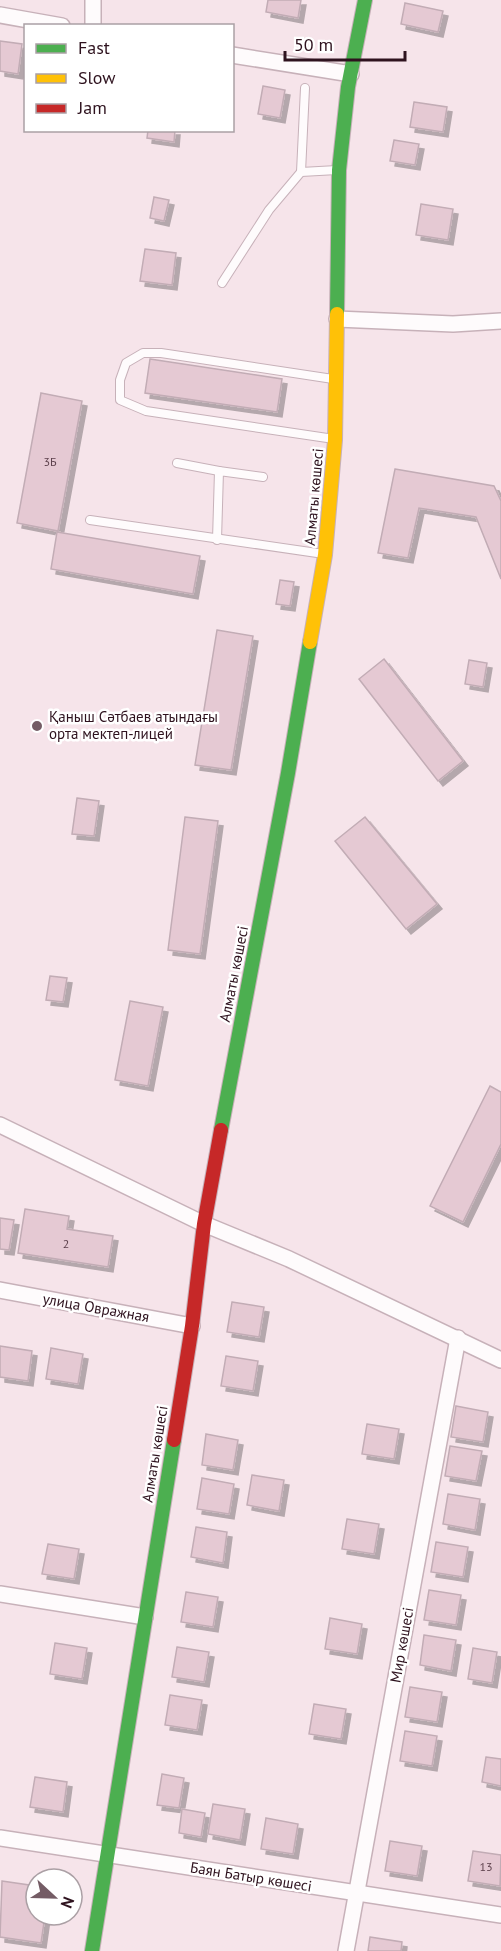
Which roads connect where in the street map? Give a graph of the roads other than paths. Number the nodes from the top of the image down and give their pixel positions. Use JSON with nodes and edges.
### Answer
{"nodes":[{"id":1,"x":93,"y":0,"type":"edge"},
{"id":2,"x":365,"y":0,"type":"edge"},
{"id":3,"x":0,"y":15,"type":"edge"},
{"id":4,"x":51,"y":24,"type":"edge"},
{"id":5,"x":93,"y":24,"type":"edge"},
{"id":6,"x":234,"y":55,"type":"edge"},
{"id":7,"x":351,"y":74,"type":"junction"},
{"id":8,"x":305,"y":88,"type":"dead end"},
{"id":9,"x":339,"y":170,"type":"junction"},
{"id":10,"x":301,"y":172,"type":"junction"},
{"id":11,"x":222,"y":283,"type":"dead end"},
{"id":12,"x":338,"y":319,"type":"junction"},
{"id":13,"x":501,"y":321,"type":"edge"},
{"id":14,"x":337,"y":379,"type":"junction"},
{"id":15,"x":335,"y":440,"type":"junction"},
{"id":16,"x":177,"y":463,"type":"dead end"},
{"id":17,"x":219,"y":471,"type":"junction"},
{"id":18,"x":263,"y":477,"type":"dead end"},
{"id":19,"x":90,"y":520,"type":"dead end"},
{"id":20,"x":217,"y":540,"type":"junction"},
{"id":21,"x":325,"y":555,"type":"junction"},
{"id":22,"x":0,"y":1125,"type":"edge"},
{"id":23,"x":204,"y":1224,"type":"junction"},
{"id":24,"x":0,"y":1290,"type":"edge"},
{"id":25,"x":192,"y":1326,"type":"junction"},
{"id":26,"x":458,"y":1338,"type":"junction"},
{"id":27,"x":501,"y":1360,"type":"edge"},
{"id":28,"x":0,"y":1594,"type":"edge"},
{"id":29,"x":145,"y":1617,"type":"junction"},
{"id":30,"x":0,"y":1838,"type":"edge"},
{"id":31,"x":107,"y":1855,"type":"junction"},
{"id":32,"x":356,"y":1892,"type":"junction"},
{"id":33,"x":501,"y":1916,"type":"edge"},
{"id":34,"x":92,"y":1951,"type":"edge"},
{"id":35,"x":346,"y":1951,"type":"edge"}],
"edges":[{"from":1,"to":5,"type":"street"},
{"from":2,"to":7,"type":"street","name":"Алматы көшесі"},
{"from":3,"to":4,"type":"street"},
{"from":6,"to":7,"type":"street"},
{"from":7,"to":9,"type":"street","name":"Алматы көшесі"},
{"from":8,"to":10,"type":"lane"},
{"from":9,"to":10,"type":"lane"},
{"from":9,"to":12,"type":"street","name":"Алматы көшесі"},
{"from":10,"to":11,"type":"lane"},
{"from":12,"to":13,"type":"street"},
{"from":12,"to":14,"type":"street","name":"Алматы көшесі"},
{"from":14,"to":15,"type":"street","name":"Алматы көшесі"},
{"from":14,"to":15,"type":"lane"},
{"from":15,"to":21,"type":"street","name":"Алматы көшесі"},
{"from":16,"to":17,"type":"lane"},
{"from":17,"to":18,"type":"lane"},
{"from":17,"to":20,"type":"lane"},
{"from":19,"to":20,"type":"lane"},
{"from":20,"to":21,"type":"lane"},
{"from":21,"to":23,"type":"street","name":"Алматы көшесі"},
{"from":22,"to":23,"type":"street"},
{"from":23,"to":25,"type":"street","name":"Алматы көшесі"},
{"from":23,"to":26,"type":"street"},
{"from":24,"to":25,"type":"street","name":"улица Овражная"},
{"from":25,"to":29,"type":"street","name":"Алматы көшесі"},
{"from":26,"to":27,"type":"street"},
{"from":26,"to":32,"type":"street","name":"Мир көшесі"},
{"from":28,"to":29,"type":"street"},
{"from":29,"to":31,"type":"street","name":"Алматы көшесі"},
{"from":30,"to":31,"type":"street","name":"Баян Батыр көшесі"},
{"from":31,"to":32,"type":"street","name":"Баян Батыр көшесі"},
{"from":31,"to":34,"type":"street","name":"Алматы көшесі"},
{"from":32,"to":33,"type":"street","name":"Баян Батыр көшесі"},
{"from":32,"to":35,"type":"street","name":"Мир көшесі"}]}
